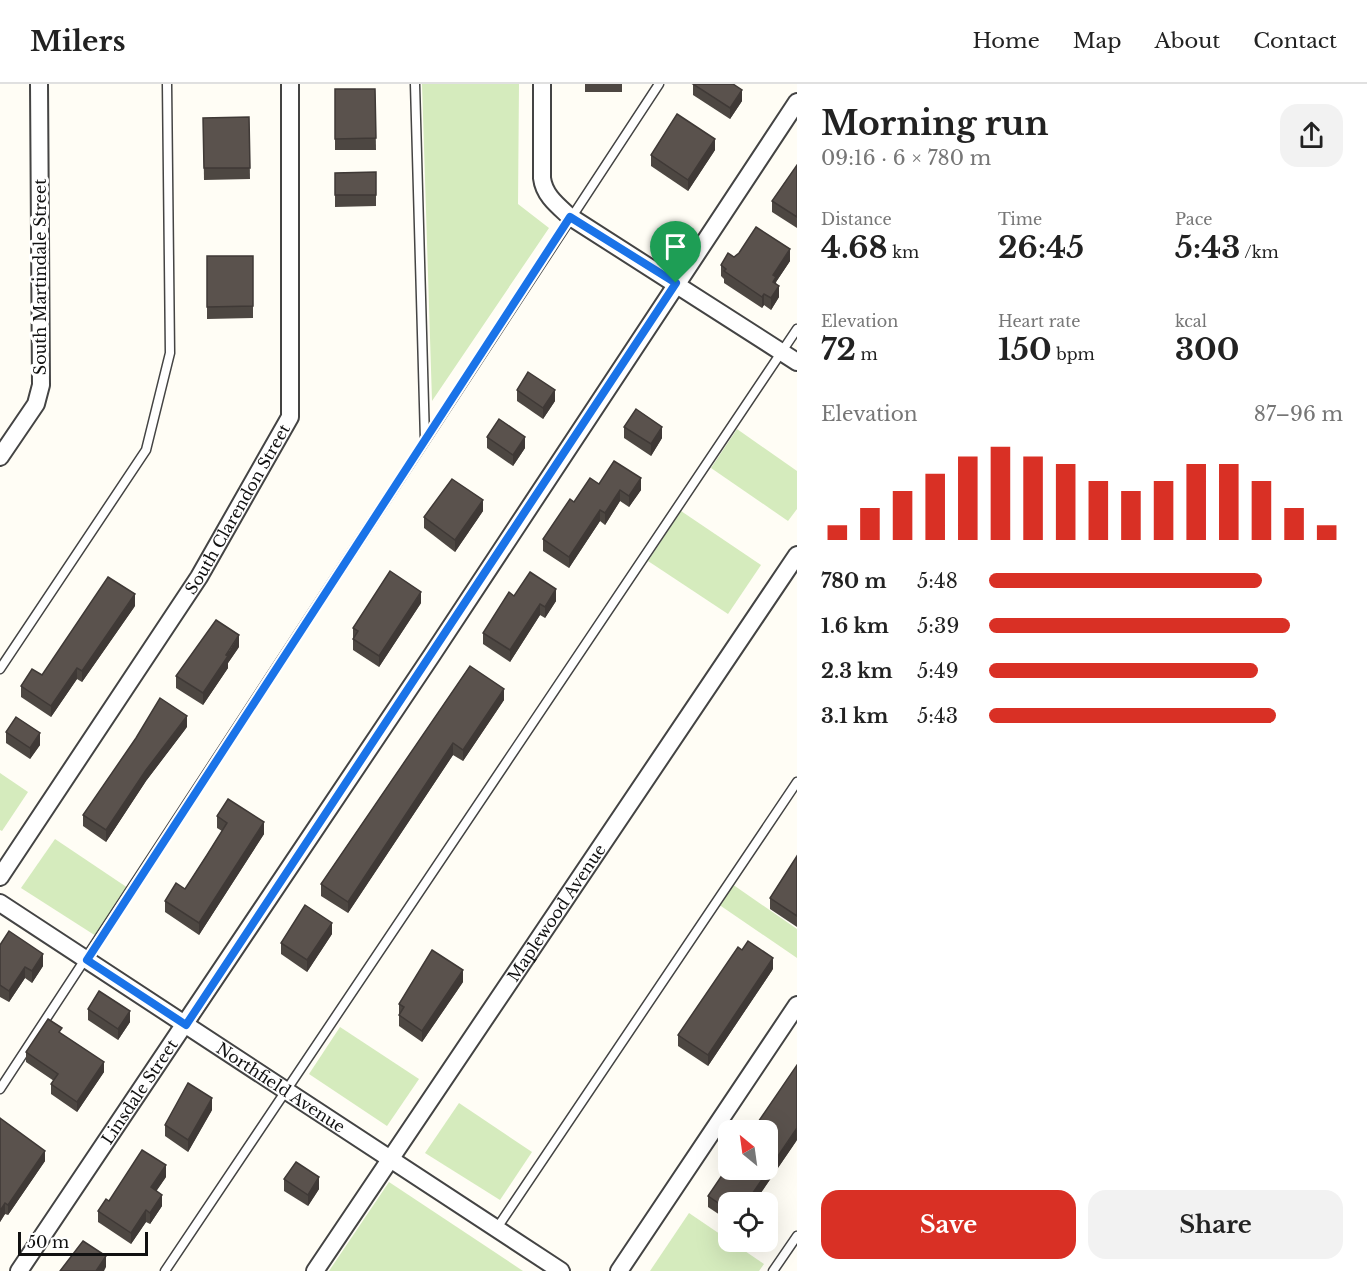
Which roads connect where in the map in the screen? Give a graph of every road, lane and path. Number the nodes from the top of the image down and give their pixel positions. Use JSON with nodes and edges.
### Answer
{"nodes":[{"id":1,"x":39,"y":84,"type":"edge"},
{"id":2,"x":167,"y":84,"type":"edge"},
{"id":3,"x":290,"y":84,"type":"edge"},
{"id":4,"x":415,"y":84,"type":"edge"},
{"id":5,"x":542,"y":84,"type":"edge"},
{"id":6,"x":659,"y":84,"type":"edge"},
{"id":7,"x":797,"y":102,"type":"edge"},
{"id":8,"x":570,"y":217,"type":"junction"},
{"id":9,"x":676,"y":283,"type":"junction"},
{"id":10,"x":797,"y":329,"type":"edge"},
{"id":11,"x":782,"y":352,"type":"junction"},
{"id":12,"x":797,"y":362,"type":"edge"},
{"id":13,"x":425,"y":440,"type":"junction"},
{"id":14,"x":0,"y":457,"type":"edge"},
{"id":15,"x":797,"y":555,"type":"edge"},
{"id":16,"x":0,"y":669,"type":"edge"},
{"id":17,"x":797,"y":782,"type":"edge"},
{"id":18,"x":0,"y":877,"type":"edge"},
{"id":19,"x":0,"y":903,"type":"edge"},
{"id":20,"x":87,"y":960,"type":"junction"},
{"id":21,"x":797,"y":1005,"type":"edge"},
{"id":22,"x":186,"y":1025,"type":"junction"},
{"id":23,"x":0,"y":1089,"type":"edge"},
{"id":24,"x":286,"y":1091,"type":"junction"},
{"id":25,"x":391,"y":1159,"type":"junction"},
{"id":26,"x":497,"y":1228,"type":"junction"},
{"id":27,"x":797,"y":1236,"type":"edge"},
{"id":28,"x":19,"y":1271,"type":"edge"},
{"id":29,"x":165,"y":1271,"type":"edge"},
{"id":30,"x":315,"y":1271,"type":"edge"},
{"id":31,"x":561,"y":1271,"type":"edge"},
{"id":32,"x":619,"y":1271,"type":"edge"},
{"id":33,"x":774,"y":1271,"type":"edge"}],
"edges":[{"from":1,"to":14,"type":"street","name":"South Martindale Street"},
{"from":2,"to":16,"type":"lane"},
{"from":3,"to":18,"type":"street","name":"South Clarendon Street"},
{"from":4,"to":13,"type":"lane"},
{"from":5,"to":8,"type":"street"},
{"from":6,"to":8,"type":"lane"},
{"from":7,"to":9,"type":"street","name":"Linsdale Street"},
{"from":8,"to":9,"type":"street"},
{"from":8,"to":13,"type":"lane"},
{"from":9,"to":11,"type":"street"},
{"from":9,"to":22,"type":"street","name":"Linsdale Street"},
{"from":10,"to":11,"type":"lane"},
{"from":11,"to":12,"type":"street"},
{"from":11,"to":24,"type":"lane"},
{"from":13,"to":20,"type":"lane"},
{"from":15,"to":25,"type":"street","name":"Maplewood Avenue"},
{"from":17,"to":26,"type":"lane"},
{"from":19,"to":20,"type":"street","name":"Northfield Avenue"},
{"from":20,"to":22,"type":"street","name":"Northfield Avenue"},
{"from":20,"to":23,"type":"lane"},
{"from":21,"to":32,"type":"street"},
{"from":22,"to":24,"type":"street","name":"Northfield Avenue"},
{"from":22,"to":28,"type":"street","name":"Linsdale Street"},
{"from":24,"to":25,"type":"street","name":"Northfield Avenue"},
{"from":24,"to":29,"type":"lane"},
{"from":25,"to":26,"type":"street","name":"Northfield Avenue"},
{"from":25,"to":30,"type":"street","name":"Maplewood Avenue"},
{"from":26,"to":31,"type":"street","name":"Northfield Avenue"},
{"from":27,"to":33,"type":"lane"}]}
